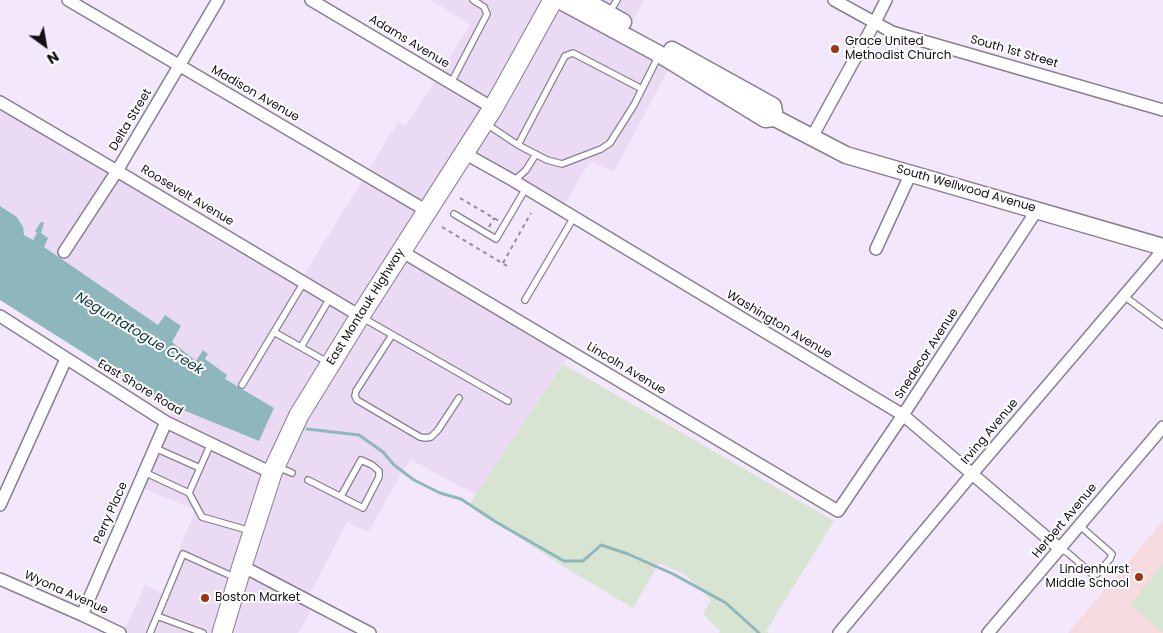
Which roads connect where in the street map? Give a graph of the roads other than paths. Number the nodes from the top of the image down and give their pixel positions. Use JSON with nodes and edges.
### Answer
{"nodes":[{"id":1,"x":68,"y":0,"type":"edge"},
{"id":2,"x":218,"y":0,"type":"edge"},
{"id":3,"x":311,"y":0,"type":"edge"},
{"id":4,"x":474,"y":0,"type":"edge"},
{"id":5,"x":553,"y":0,"type":"edge"},
{"id":6,"x":559,"y":0,"type":"edge"},
{"id":7,"x":584,"y":0,"type":"edge"},
{"id":8,"x":834,"y":0,"type":"edge"},
{"id":9,"x":886,"y":0,"type":"edge"},
{"id":10,"x":613,"y":7,"type":"edge"},
{"id":11,"x":875,"y":22,"type":"junction"},
{"id":12,"x":676,"y":52,"type":"junction"},
{"id":13,"x":659,"y":54,"type":"junction"},
{"id":14,"x":180,"y":66,"type":"junction"},
{"id":15,"x":451,"y":83,"type":"junction"},
{"id":16,"x":642,"y":89,"type":"junction"},
{"id":17,"x":0,"y":102,"type":"edge"},
{"id":18,"x":1163,"y":110,"type":"edge"},
{"id":19,"x":488,"y":115,"type":"junction"},
{"id":20,"x":775,"y":118,"type":"junction"},
{"id":21,"x":812,"y":137,"type":"junction"},
{"id":22,"x":518,"y":145,"type":"junction"},
{"id":23,"x":464,"y":153,"type":"junction"},
{"id":24,"x":536,"y":154,"type":"junction"},
{"id":25,"x":117,"y":170,"type":"junction"},
{"id":26,"x":911,"y":174,"type":"junction"},
{"id":27,"x":514,"y":181,"type":"junction"},
{"id":28,"x":526,"y":188,"type":"junction"},
{"id":29,"x":1037,"y":210,"type":"junction"},
{"id":30,"x":427,"y":211,"type":"junction"},
{"id":31,"x":454,"y":214,"type":"dead end"},
{"id":32,"x":574,"y":218,"type":"junction"},
{"id":33,"x":876,"y":249,"type":"dead end"},
{"id":34,"x":1163,"y":249,"type":"edge"},
{"id":35,"x":400,"y":251,"type":"junction"},
{"id":36,"x":64,"y":252,"type":"dead end"},
{"id":37,"x":304,"y":282,"type":"junction"},
{"id":38,"x":1124,"y":296,"type":"junction"},
{"id":39,"x":330,"y":298,"type":"junction"},
{"id":40,"x":525,"y":300,"type":"dead end"},
{"id":41,"x":0,"y":316,"type":"edge"},
{"id":42,"x":360,"y":316,"type":"junction"},
{"id":43,"x":1163,"y":325,"type":"edge"},
{"id":44,"x":274,"y":332,"type":"junction"},
{"id":45,"x":392,"y":335,"type":"junction"},
{"id":46,"x":301,"y":347,"type":"junction"},
{"id":47,"x":66,"y":359,"type":"junction"},
{"id":48,"x":331,"y":364,"type":"junction"},
{"id":49,"x":242,"y":386,"type":"dead end"},
{"id":50,"x":459,"y":398,"type":"dead end"},
{"id":51,"x":508,"y":401,"type":"dead end"},
{"id":52,"x":903,"y":415,"type":"junction"},
{"id":53,"x":166,"y":422,"type":"junction"},
{"id":54,"x":1163,"y":427,"type":"edge"},
{"id":55,"x":210,"y":443,"type":"junction"},
{"id":56,"x":155,"y":448,"type":"junction"},
{"id":57,"x":200,"y":468,"type":"junction"},
{"id":58,"x":280,"y":471,"type":"junction"},
{"id":59,"x":144,"y":472,"type":"junction"},
{"id":60,"x":972,"y":474,"type":"junction"},
{"id":61,"x":308,"y":480,"type":"dead end"},
{"id":62,"x":189,"y":493,"type":"junction"},
{"id":63,"x":341,"y":496,"type":"junction"},
{"id":64,"x":0,"y":505,"type":"edge"},
{"id":65,"x":838,"y":511,"type":"joint"},
{"id":66,"x":1079,"y":525,"type":"junction"},
{"id":67,"x":253,"y":532,"type":"junction"},
{"id":68,"x":1059,"y":548,"type":"junction"},
{"id":69,"x":240,"y":573,"type":"junction"},
{"id":70,"x":0,"y":579,"type":"edge"},
{"id":71,"x":82,"y":615,"type":"junction"},
{"id":72,"x":157,"y":616,"type":"junction"},
{"id":73,"x":120,"y":633,"type":"edge"},
{"id":74,"x":150,"y":633,"type":"edge"},
{"id":75,"x":202,"y":633,"type":"edge"},
{"id":76,"x":222,"y":633,"type":"edge"},
{"id":77,"x":370,"y":633,"type":"edge"},
{"id":78,"x":839,"y":633,"type":"edge"},
{"id":79,"x":988,"y":633,"type":"edge"}],
"edges":[{"from":1,"to":14,"type":"street","name":"Madison Avenue"},
{"from":2,"to":14,"type":"street","name":"Delta Street"},
{"from":3,"to":15,"type":"street","name":"Adams Avenue"},
{"from":4,"to":15,"type":"lane"},
{"from":5,"to":19,"type":"main road","name":"East Montauk Highway"},
{"from":6,"to":13,"type":"main road","name":"South Wellwood Avenue"},
{"from":7,"to":10,"type":"main road","name":"South Wellwood Avenue"},
{"from":8,"to":11,"type":"street","name":"South 1st Street"},
{"from":9,"to":11,"type":"street"},
{"from":10,"to":12,"type":"main road","name":"South Wellwood Avenue"},
{"from":11,"to":18,"type":"street","name":"South 1st Street"},
{"from":11,"to":21,"type":"street"},
{"from":12,"to":13,"type":"lane"},
{"from":12,"to":20,"type":"main road","name":"South Wellwood Avenue"},
{"from":13,"to":16,"type":"lane"},
{"from":13,"to":20,"type":"main road","name":"South Wellwood Avenue"},
{"from":14,"to":25,"type":"street","name":"Delta Street"},
{"from":14,"to":30,"type":"street","name":"Madison Avenue"},
{"from":15,"to":19,"type":"street","name":"Adams Avenue"},
{"from":16,"to":22,"type":"lane"},
{"from":16,"to":24,"type":"lane"},
{"from":17,"to":25,"type":"street","name":"Roosevelt Avenue"},
{"from":19,"to":22,"type":"lane"},
{"from":19,"to":23,"type":"main road","name":"East Montauk Highway"},
{"from":20,"to":21,"type":"main road","name":"South Wellwood Avenue"},
{"from":21,"to":26,"type":"main road","name":"South Wellwood Avenue"},
{"from":22,"to":24,"type":"lane"},
{"from":23,"to":27,"type":"street","name":"Washington Avenue"},
{"from":23,"to":30,"type":"main road","name":"East Montauk Highway"},
{"from":24,"to":27,"type":"lane"},
{"from":25,"to":36,"type":"street","name":"Delta Street"},
{"from":25,"to":37,"type":"street","name":"Roosevelt Avenue"},
{"from":26,"to":29,"type":"main road","name":"South Wellwood Avenue"},
{"from":26,"to":33,"type":"street"},
{"from":27,"to":28,"type":"street","name":"Washington Avenue"},
{"from":28,"to":31,"type":"lane"},
{"from":28,"to":32,"type":"street","name":"Washington Avenue"},
{"from":29,"to":34,"type":"main road","name":"South Wellwood Avenue"},
{"from":29,"to":52,"type":"street","name":"Snedecor Avenue"},
{"from":30,"to":35,"type":"main road","name":"East Montauk Highway"},
{"from":32,"to":40,"type":"lane"},
{"from":32,"to":52,"type":"street","name":"Washington Avenue"},
{"from":34,"to":38,"type":"street","name":"Irving Avenue"},
{"from":35,"to":42,"type":"main road","name":"East Montauk Highway"},
{"from":35,"to":65,"type":"street","name":"Lincoln Avenue"},
{"from":37,"to":39,"type":"street","name":"Roosevelt Avenue"},
{"from":37,"to":44,"type":"lane"},
{"from":38,"to":43,"type":"lane"},
{"from":38,"to":60,"type":"street","name":"Irving Avenue"},
{"from":39,"to":42,"type":"street","name":"Roosevelt Avenue"},
{"from":39,"to":46,"type":"lane"},
{"from":41,"to":47,"type":"street","name":"East Shore Road"},
{"from":42,"to":45,"type":"lane"},
{"from":42,"to":48,"type":"main road","name":"East Montauk Highway"},
{"from":44,"to":46,"type":"lane"},
{"from":44,"to":49,"type":"lane"},
{"from":45,"to":50,"type":"lane"},
{"from":45,"to":51,"type":"lane"},
{"from":46,"to":48,"type":"lane"},
{"from":47,"to":53,"type":"street","name":"East Shore Road"},
{"from":47,"to":64,"type":"street"},
{"from":48,"to":58,"type":"main road","name":"East Montauk Highway"},
{"from":52,"to":60,"type":"street","name":"Washington Avenue"},
{"from":52,"to":65,"type":"street","name":"Snedecor Avenue"},
{"from":53,"to":55,"type":"street","name":"East Shore Road"},
{"from":53,"to":56,"type":"street","name":"Perry Place"},
{"from":54,"to":66,"type":"street","name":"Herbert Avenue"},
{"from":55,"to":57,"type":"lane"},
{"from":55,"to":58,"type":"street","name":"East Shore Road"},
{"from":56,"to":57,"type":"lane"},
{"from":56,"to":59,"type":"street","name":"Perry Place"},
{"from":57,"to":62,"type":"lane"},
{"from":58,"to":67,"type":"main road","name":"East Montauk Highway"},
{"from":59,"to":62,"type":"lane"},
{"from":59,"to":71,"type":"street","name":"Perry Place"},
{"from":60,"to":68,"type":"street","name":"Washington Avenue"},
{"from":60,"to":78,"type":"street","name":"Irving Avenue"},
{"from":61,"to":63,"type":"lane"},
{"from":62,"to":67,"type":"lane"},
{"from":63,"to":63,"type":"lane"},
{"from":66,"to":68,"type":"street","name":"Herbert Avenue"},
{"from":66,"to":68,"type":"lane"},
{"from":67,"to":69,"type":"main road","name":"East Montauk Highway"},
{"from":68,"to":79,"type":"street","name":"Herbert Avenue"},
{"from":69,"to":72,"type":"lane"},
{"from":69,"to":76,"type":"main road","name":"East Montauk Highway"},
{"from":69,"to":77,"type":"street"},
{"from":70,"to":71,"type":"street","name":"Wyona Avenue"},
{"from":71,"to":73,"type":"street","name":"Wyona Avenue"},
{"from":72,"to":74,"type":"lane"},
{"from":72,"to":75,"type":"lane"}]}
